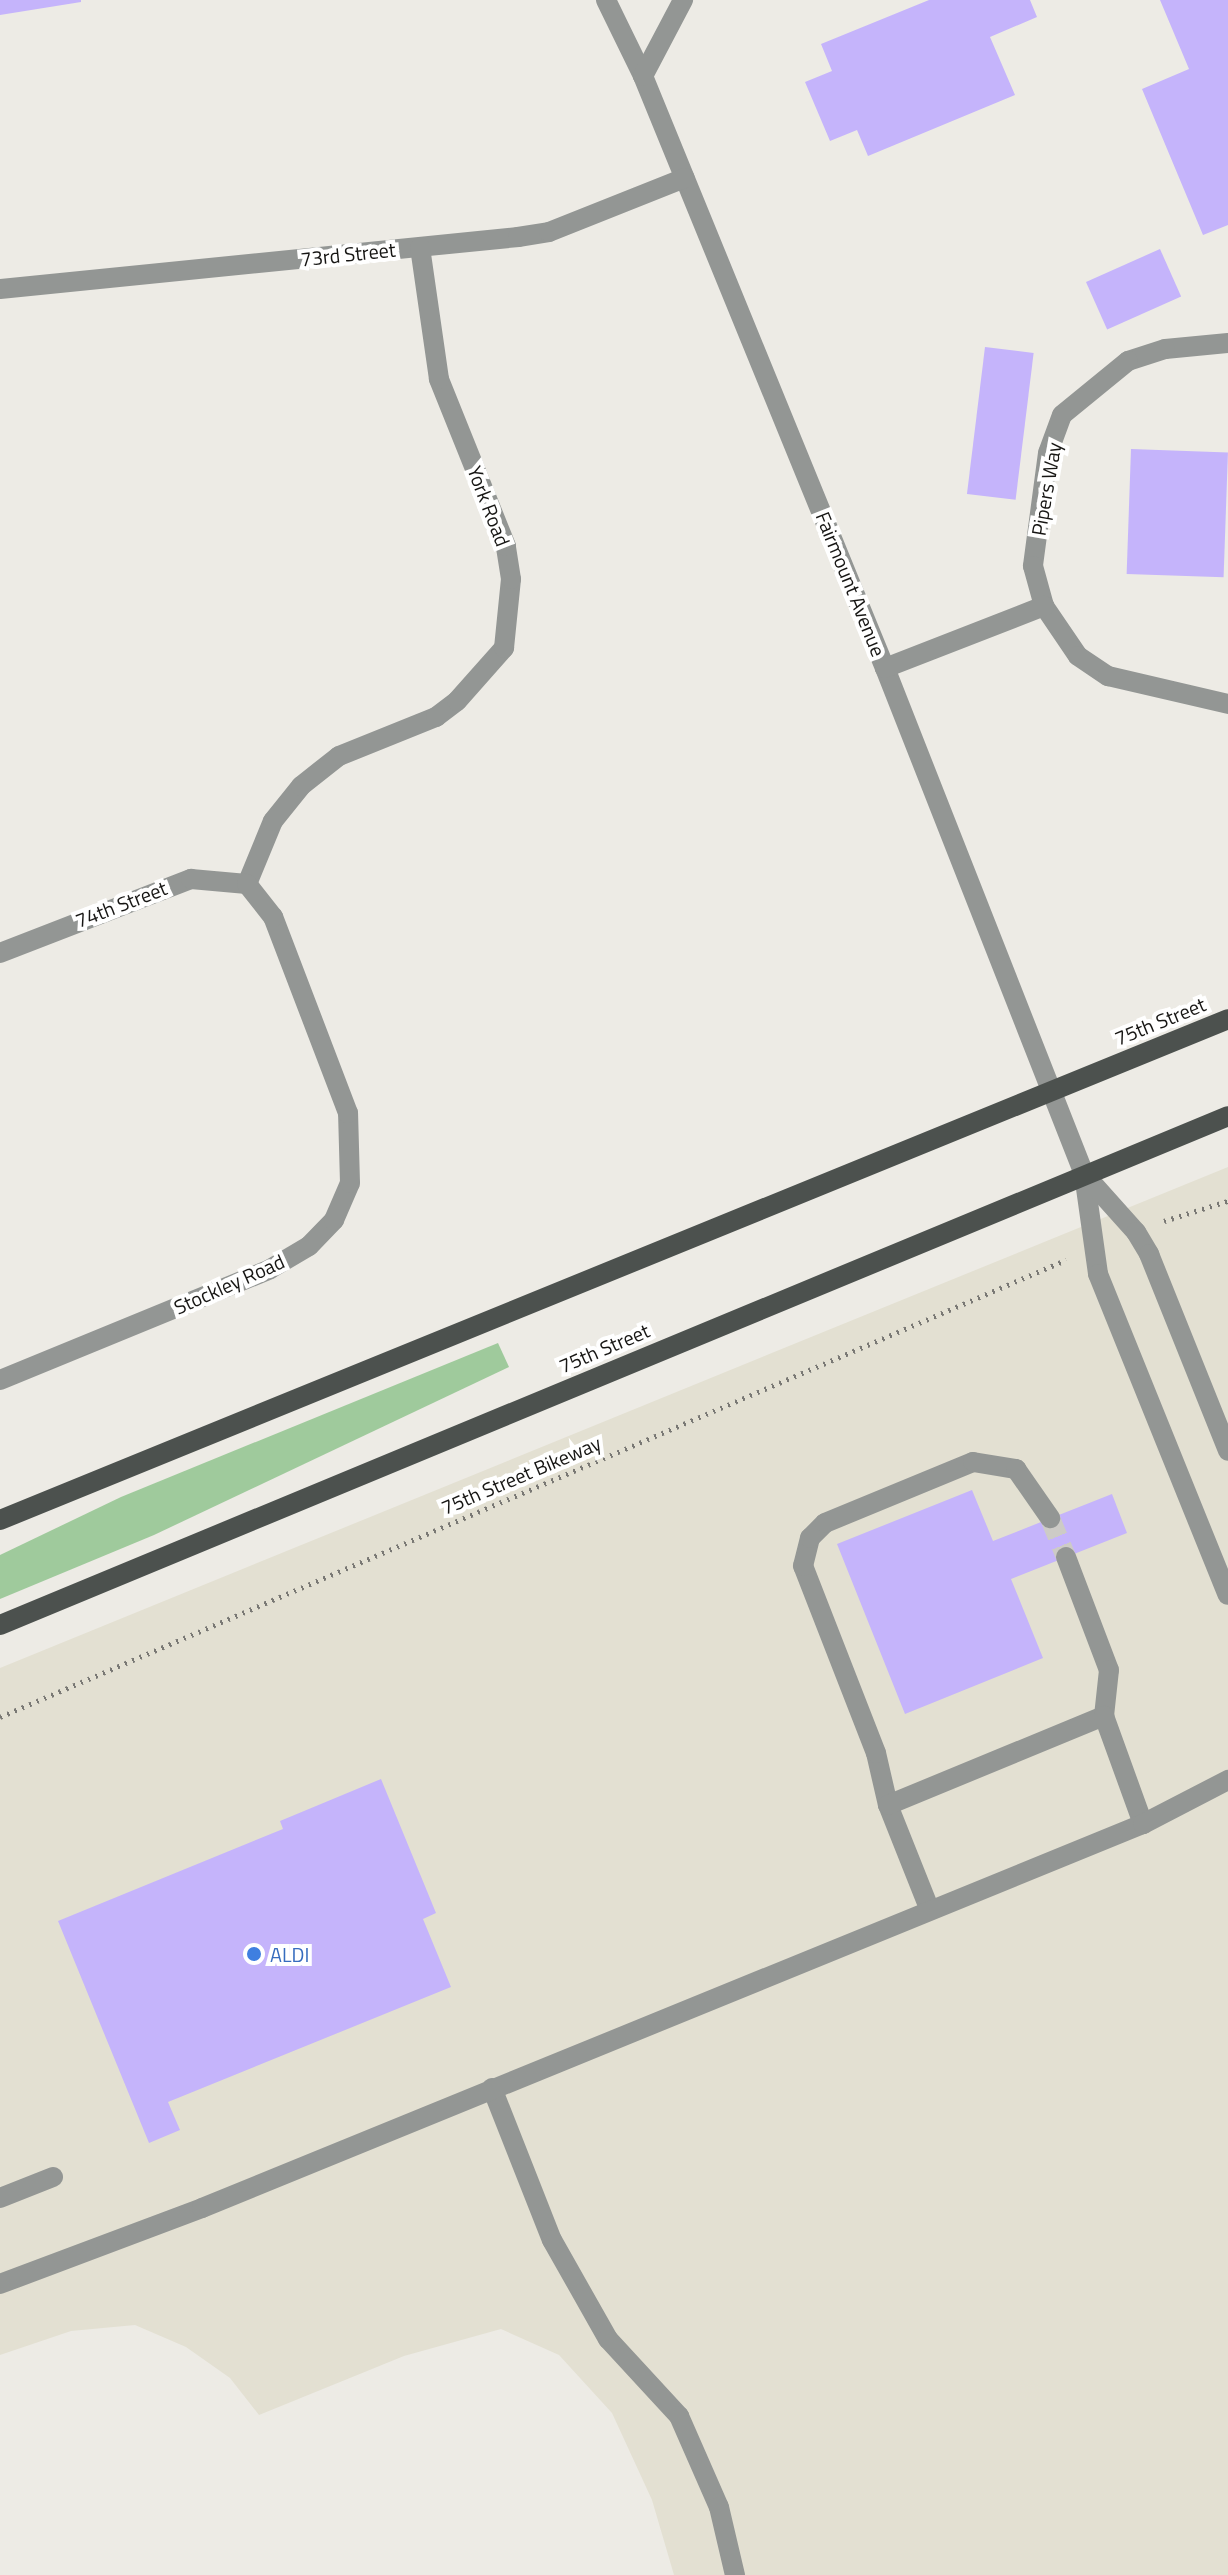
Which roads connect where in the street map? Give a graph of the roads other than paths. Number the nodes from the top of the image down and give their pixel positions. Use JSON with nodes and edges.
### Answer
{"nodes":[{"id":1,"x":606,"y":0,"type":"edge"},
{"id":2,"x":683,"y":0,"type":"edge"},
{"id":3,"x":643,"y":76,"type":"junction"},
{"id":4,"x":685,"y":178,"type":"junction"},
{"id":5,"x":420,"y":247,"type":"junction"},
{"id":6,"x":0,"y":289,"type":"edge"},
{"id":7,"x":1228,"y":343,"type":"edge"},
{"id":8,"x":1044,"y":606,"type":"junction"},
{"id":9,"x":885,"y":668,"type":"junction"},
{"id":10,"x":1228,"y":704,"type":"edge"},
{"id":11,"x":247,"y":884,"type":"junction"},
{"id":12,"x":0,"y":953,"type":"edge"},
{"id":13,"x":1228,"y":1019,"type":"edge"},
{"id":14,"x":1050,"y":1092,"type":"junction"},
{"id":15,"x":1228,"y":1116,"type":"edge"},
{"id":16,"x":1084,"y":1174,"type":"junction"},
{"id":17,"x":0,"y":1380,"type":"edge"},
{"id":18,"x":1228,"y":1451,"type":"edge"},
{"id":19,"x":1050,"y":1518,"type":"tunnel mouth"},
{"id":20,"x":0,"y":1520,"type":"edge"},
{"id":21,"x":1066,"y":1557,"type":"tunnel mouth"},
{"id":22,"x":1228,"y":1595,"type":"edge"},
{"id":23,"x":0,"y":1625,"type":"edge"},
{"id":24,"x":1104,"y":1716,"type":"junction"},
{"id":25,"x":1228,"y":1780,"type":"edge"},
{"id":26,"x":888,"y":1805,"type":"junction"},
{"id":27,"x":1143,"y":1824,"type":"junction"},
{"id":28,"x":929,"y":1908,"type":"junction"},
{"id":29,"x":492,"y":2088,"type":"junction"},
{"id":30,"x":53,"y":2177,"type":"dead end"},
{"id":31,"x":0,"y":2198,"type":"edge"},
{"id":32,"x":0,"y":2284,"type":"edge"},
{"id":33,"x":735,"y":2575,"type":"edge"}],
"edges":[{"from":1,"to":3,"type":"street","name":"Fairmount Avenue"},
{"from":2,"to":3,"type":"street"},
{"from":3,"to":4,"type":"street","name":"Fairmount Avenue"},
{"from":4,"to":5,"type":"street","name":"73rd Street"},
{"from":4,"to":9,"type":"street","name":"Fairmount Avenue"},
{"from":5,"to":6,"type":"street","name":"73rd Street"},
{"from":5,"to":11,"type":"street","name":"York Road"},
{"from":7,"to":8,"type":"street","name":"Pipers Way"},
{"from":8,"to":9,"type":"street"},
{"from":8,"to":10,"type":"street","name":"Pipers Way"},
{"from":9,"to":14,"type":"street","name":"Fairmount Avenue"},
{"from":11,"to":12,"type":"street","name":"74th Street"},
{"from":11,"to":17,"type":"street","name":"Stockley Road"},
{"from":13,"to":14,"type":"main road","name":"75th Street"},
{"from":14,"to":16,"type":"street","name":"Fairmount Avenue"},
{"from":14,"to":20,"type":"main road","name":"75th Street"},
{"from":15,"to":16,"type":"main road","name":"75th Street"},
{"from":16,"to":18,"type":"street"},
{"from":16,"to":22,"type":"street"},
{"from":16,"to":23,"type":"main road","name":"75th Street"},
{"from":19,"to":26,"type":"street"},
{"from":21,"to":24,"type":"street"},
{"from":24,"to":26,"type":"street"},
{"from":24,"to":27,"type":"street"},
{"from":25,"to":27,"type":"street"},
{"from":26,"to":28,"type":"street"},
{"from":27,"to":28,"type":"street"},
{"from":28,"to":29,"type":"street"},
{"from":29,"to":32,"type":"street"},
{"from":29,"to":33,"type":"street"},
{"from":30,"to":31,"type":"street"}]}
